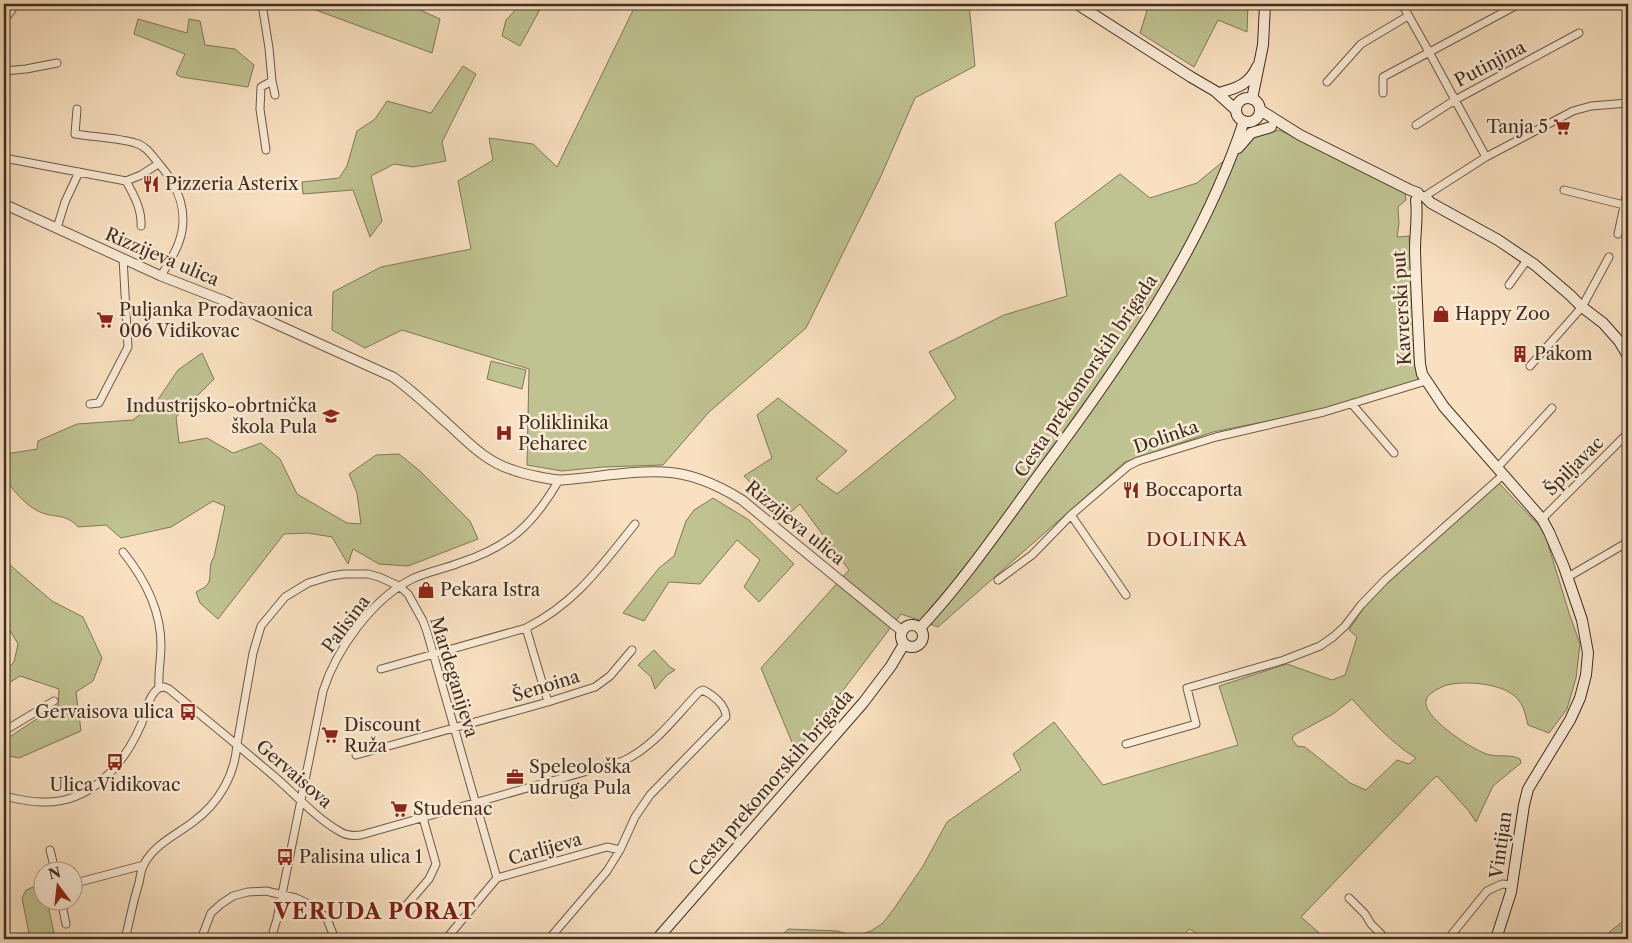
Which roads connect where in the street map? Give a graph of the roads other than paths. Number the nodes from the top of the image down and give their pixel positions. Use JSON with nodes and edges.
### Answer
{"nodes":[{"id":1,"x":11,"y":4,"type":"edge"},
{"id":2,"x":262,"y":4,"type":"edge"},
{"id":3,"x":1077,"y":4,"type":"edge"},
{"id":4,"x":1265,"y":4,"type":"edge"},
{"id":5,"x":1402,"y":4,"type":"edge"},
{"id":6,"x":1519,"y":4,"type":"edge"},
{"id":7,"x":1408,"y":16,"type":"junction"},
{"id":8,"x":4,"y":20,"type":"edge"},
{"id":9,"x":1580,"y":33,"type":"dead end"},
{"id":10,"x":1430,"y":52,"type":"junction"},
{"id":11,"x":1260,"y":62,"type":"junction"},
{"id":12,"x":57,"y":63,"type":"dead end"},
{"id":13,"x":4,"y":70,"type":"edge"},
{"id":14,"x":272,"y":81,"type":"junction"},
{"id":15,"x":1327,"y":82,"type":"dead end"},
{"id":16,"x":1218,"y":91,"type":"junction"},
{"id":17,"x":1383,"y":93,"type":"dead end"},
{"id":18,"x":274,"y":95,"type":"dead end"},
{"id":19,"x":1247,"y":99,"type":"junction"},
{"id":20,"x":1455,"y":100,"type":"junction"},
{"id":21,"x":1628,"y":103,"type":"edge"},
{"id":22,"x":77,"y":109,"type":"dead end"},
{"id":23,"x":1236,"y":110,"type":"junction"},
{"id":24,"x":1260,"y":110,"type":"junction"},
{"id":25,"x":1250,"y":121,"type":"junction"},
{"id":26,"x":1416,"y":124,"type":"dead end"},
{"id":27,"x":1272,"y":127,"type":"junction"},
{"id":28,"x":1300,"y":135,"type":"junction"},
{"id":29,"x":266,"y":150,"type":"dead end"},
{"id":30,"x":1233,"y":155,"type":"junction"},
{"id":31,"x":1486,"y":157,"type":"junction"},
{"id":32,"x":4,"y":158,"type":"edge"},
{"id":33,"x":158,"y":164,"type":"junction"},
{"id":34,"x":79,"y":172,"type":"junction"},
{"id":35,"x":126,"y":181,"type":"junction"},
{"id":36,"x":1628,"y":188,"type":"edge"},
{"id":37,"x":1564,"y":190,"type":"dead end"},
{"id":38,"x":1421,"y":197,"type":"junction"},
{"id":39,"x":4,"y":204,"type":"edge"},
{"id":40,"x":1624,"y":205,"type":"junction"},
{"id":41,"x":1620,"y":225,"type":"junction"},
{"id":42,"x":142,"y":226,"type":"dead end"},
{"id":43,"x":57,"y":228,"type":"junction"},
{"id":44,"x":1627,"y":228,"type":"edge"},
{"id":45,"x":1618,"y":234,"type":"dead end"},
{"id":46,"x":1609,"y":257,"type":"dead end"},
{"id":47,"x":122,"y":258,"type":"junction"},
{"id":48,"x":1528,"y":260,"type":"junction"},
{"id":49,"x":161,"y":276,"type":"junction"},
{"id":50,"x":1509,"y":285,"type":"dead end"},
{"id":51,"x":1582,"y":307,"type":"junction"},
{"id":52,"x":1628,"y":356,"type":"edge"},
{"id":53,"x":1530,"y":366,"type":"dead end"},
{"id":54,"x":1426,"y":381,"type":"junction"},
{"id":55,"x":90,"y":404,"type":"dead end"},
{"id":56,"x":1352,"y":404,"type":"junction"},
{"id":57,"x":1552,"y":408,"type":"dead end"},
{"id":58,"x":1628,"y":433,"type":"edge"},
{"id":59,"x":1394,"y":453,"type":"dead end"},
{"id":60,"x":1500,"y":472,"type":"junction"},
{"id":61,"x":559,"y":480,"type":"junction"},
{"id":62,"x":1071,"y":516,"type":"junction"},
{"id":63,"x":1542,"y":519,"type":"junction"},
{"id":64,"x":635,"y":524,"type":"dead end"},
{"id":65,"x":1628,"y":542,"type":"edge"},
{"id":66,"x":123,"y":552,"type":"dead end"},
{"id":67,"x":1568,"y":577,"type":"junction"},
{"id":68,"x":998,"y":580,"type":"dead end"},
{"id":69,"x":399,"y":586,"type":"junction"},
{"id":70,"x":1126,"y":595,"type":"dead end"},
{"id":71,"x":526,"y":628,"type":"junction"},
{"id":72,"x":920,"y":628,"type":"junction"},
{"id":73,"x":902,"y":631,"type":"junction"},
{"id":74,"x":904,"y":644,"type":"junction"},
{"id":75,"x":632,"y":650,"type":"dead end"},
{"id":76,"x":434,"y":655,"type":"junction"},
{"id":77,"x":381,"y":669,"type":"dead end"},
{"id":78,"x":159,"y":688,"type":"junction"},
{"id":79,"x":54,"y":701,"type":"dead end"},
{"id":80,"x":548,"y":702,"type":"junction"},
{"id":81,"x":4,"y":728,"type":"edge"},
{"id":82,"x":455,"y":728,"type":"junction"},
{"id":83,"x":237,"y":744,"type":"junction"},
{"id":84,"x":1126,"y":744,"type":"dead end"},
{"id":85,"x":356,"y":755,"type":"dead end"},
{"id":86,"x":1547,"y":759,"type":"joint"},
{"id":87,"x":4,"y":796,"type":"edge"},
{"id":88,"x":301,"y":802,"type":"junction"},
{"id":89,"x":476,"y":802,"type":"junction"},
{"id":90,"x":423,"y":818,"type":"junction"},
{"id":91,"x":50,"y":850,"type":"dead end"},
{"id":92,"x":620,"y":850,"type":"junction"},
{"id":93,"x":52,"y":860,"type":"edge"},
{"id":94,"x":144,"y":865,"type":"junction"},
{"id":95,"x":497,"y":878,"type":"junction"},
{"id":96,"x":82,"y":881,"type":"edge"},
{"id":97,"x":1512,"y":885,"type":"junction"},
{"id":98,"x":282,"y":895,"type":"junction"},
{"id":99,"x":1349,"y":898,"type":"dead end"},
{"id":100,"x":404,"y":908,"type":"dead end"},
{"id":101,"x":63,"y":910,"type":"edge"},
{"id":102,"x":66,"y":924,"type":"dead end"},
{"id":103,"x":125,"y":939,"type":"edge"},
{"id":104,"x":201,"y":939,"type":"edge"},
{"id":105,"x":271,"y":939,"type":"edge"},
{"id":106,"x":335,"y":939,"type":"edge"},
{"id":107,"x":446,"y":939,"type":"edge"},
{"id":108,"x":549,"y":939,"type":"edge"},
{"id":109,"x":657,"y":939,"type":"edge"},
{"id":110,"x":1386,"y":939,"type":"edge"},
{"id":111,"x":1448,"y":939,"type":"edge"},
{"id":112,"x":1496,"y":939,"type":"edge"}],
"edges":[{"from":1,"to":8,"type":"street"},
{"from":2,"to":14,"type":"street"},
{"from":3,"to":16,"type":"main road"},
{"from":4,"to":11,"type":"main road"},
{"from":5,"to":7,"type":"street"},
{"from":6,"to":10,"type":"street"},
{"from":7,"to":10,"type":"street"},
{"from":7,"to":15,"type":"street"},
{"from":9,"to":20,"type":"street","name":"Putinjina"},
{"from":10,"to":17,"type":"street"},
{"from":10,"to":20,"type":"street"},
{"from":11,"to":16,"type":"main road"},
{"from":11,"to":19,"type":"main road"},
{"from":12,"to":13,"type":"street"},
{"from":14,"to":18,"type":"street"},
{"from":14,"to":29,"type":"street"},
{"from":16,"to":19,"type":"main road"},
{"from":16,"to":23,"type":"main road"},
{"from":19,"to":23,"type":"main road"},
{"from":19,"to":24,"type":"main road"},
{"from":20,"to":26,"type":"street","name":"Putinjina"},
{"from":20,"to":31,"type":"street"},
{"from":21,"to":31,"type":"street"},
{"from":22,"to":33,"type":"street"},
{"from":23,"to":25,"type":"main road"},
{"from":24,"to":25,"type":"main road"},
{"from":24,"to":28,"type":"main road"},
{"from":25,"to":27,"type":"main road"},
{"from":25,"to":30,"type":"main road","name":"Cesta prekomorskih brigada"},
{"from":27,"to":28,"type":"main road"},
{"from":27,"to":30,"type":"main road"},
{"from":28,"to":38,"type":"main road"},
{"from":30,"to":72,"type":"main road","name":"Cesta prekomorskih brigada"},
{"from":31,"to":38,"type":"street"},
{"from":32,"to":34,"type":"street"},
{"from":33,"to":35,"type":"street"},
{"from":33,"to":49,"type":"street"},
{"from":34,"to":35,"type":"street"},
{"from":34,"to":43,"type":"street"},
{"from":35,"to":42,"type":"street"},
{"from":36,"to":40,"type":"street"},
{"from":37,"to":40,"type":"street"},
{"from":38,"to":48,"type":"main road"},
{"from":38,"to":54,"type":"main road","name":"Kavrerski put"},
{"from":39,"to":43,"type":"street","name":"Rizzijeva ulica"},
{"from":40,"to":41,"type":"street"},
{"from":41,"to":44,"type":"street"},
{"from":41,"to":45,"type":"street"},
{"from":43,"to":47,"type":"street","name":"Rizzijeva ulica"},
{"from":46,"to":51,"type":"street"},
{"from":47,"to":49,"type":"street","name":"Rizzijeva ulica"},
{"from":47,"to":55,"type":"street"},
{"from":48,"to":50,"type":"street"},
{"from":48,"to":51,"type":"main road"},
{"from":49,"to":61,"type":"street","name":"Rizzijeva ulica"},
{"from":51,"to":52,"type":"main road"},
{"from":51,"to":53,"type":"street"},
{"from":54,"to":56,"type":"street","name":"Dolinka"},
{"from":54,"to":60,"type":"main road","name":"Kavrerski put"},
{"from":56,"to":59,"type":"street"},
{"from":56,"to":62,"type":"street","name":"Dolinka"},
{"from":57,"to":60,"type":"street"},
{"from":58,"to":63,"type":"street","name":"Špiljavac"},
{"from":60,"to":63,"type":"main road","name":"Kavrerski put"},
{"from":60,"to":84,"type":"street"},
{"from":61,"to":69,"type":"street","name":"Palisina"},
{"from":61,"to":73,"type":"street","name":"Rizzijeva ulica"},
{"from":62,"to":68,"type":"street","name":"Dolinka"},
{"from":62,"to":70,"type":"street"},
{"from":63,"to":67,"type":"main road","name":"Kavrerski put"},
{"from":64,"to":71,"type":"street"},
{"from":65,"to":67,"type":"street"},
{"from":66,"to":78,"type":"street"},
{"from":67,"to":86,"type":"main road","name":"Kavrerski put"},
{"from":69,"to":76,"type":"street","name":"Mardeganijeva"},
{"from":69,"to":83,"type":"street","name":"Mardeganijeva"},
{"from":69,"to":88,"type":"street","name":"Palisina"},
{"from":71,"to":76,"type":"street"},
{"from":71,"to":80,"type":"street"},
{"from":72,"to":73,"type":"main road"},
{"from":72,"to":74,"type":"main road"},
{"from":73,"to":74,"type":"main road"},
{"from":74,"to":109,"type":"main road","name":"Cesta prekomorskih brigada"},
{"from":75,"to":80,"type":"street","name":"Šenoina"},
{"from":76,"to":77,"type":"street"},
{"from":76,"to":82,"type":"street","name":"Mardeganijeva"},
{"from":78,"to":83,"type":"street","name":"Gervaisova"},
{"from":78,"to":87,"type":"street"},
{"from":79,"to":81,"type":"street"},
{"from":80,"to":82,"type":"street","name":"Šenoina"},
{"from":82,"to":85,"type":"street","name":"Šenoina"},
{"from":82,"to":89,"type":"street","name":"Mardeganijeva"},
{"from":83,"to":88,"type":"street","name":"Gervaisova"},
{"from":83,"to":94,"type":"street","name":"Mardeganijeva"},
{"from":86,"to":97,"type":"main road","name":"Vintijan"},
{"from":88,"to":90,"type":"street","name":"Gervaisova"},
{"from":88,"to":98,"type":"street","name":"Palisina"},
{"from":89,"to":90,"type":"street","name":"Gervaisova"},
{"from":89,"to":92,"type":"street","name":"Gervaisova"},
{"from":89,"to":95,"type":"street","name":"Mardeganijeva"},
{"from":90,"to":100,"type":"street"},
{"from":91,"to":93,"type":"street"},
{"from":92,"to":95,"type":"street","name":"Carlijeva"},
{"from":92,"to":108,"type":"street"},
{"from":94,"to":96,"type":"street"},
{"from":94,"to":103,"type":"street"},
{"from":95,"to":107,"type":"street","name":"Carlijeva"},
{"from":97,"to":111,"type":"street"},
{"from":97,"to":112,"type":"main road","name":"Vintijan"},
{"from":98,"to":104,"type":"street"},
{"from":98,"to":105,"type":"street","name":"Palisina"},
{"from":98,"to":106,"type":"street"},
{"from":99,"to":110,"type":"street"},
{"from":101,"to":102,"type":"street"}]}
